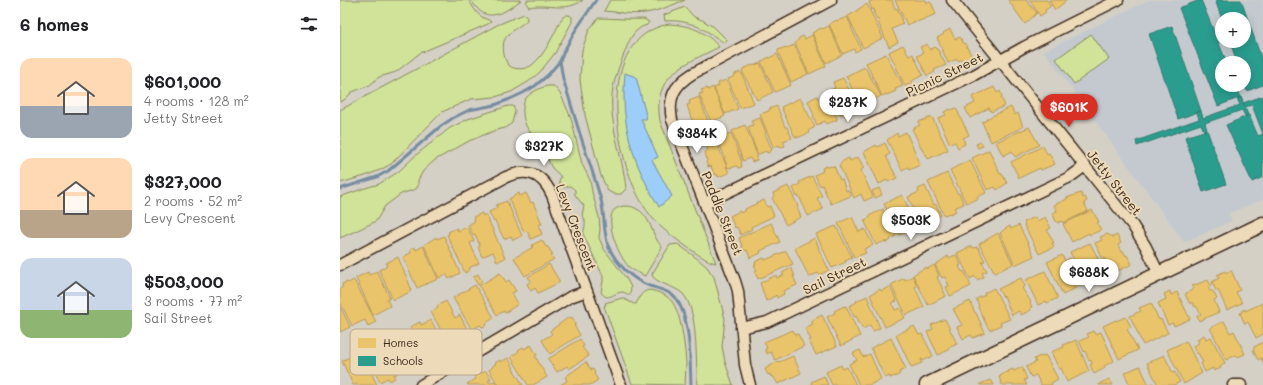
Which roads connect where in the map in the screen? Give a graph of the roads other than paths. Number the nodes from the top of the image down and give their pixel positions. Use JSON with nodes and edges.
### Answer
{"nodes":[{"id":1,"x":831,"y":0,"type":"edge"},
{"id":2,"x":952,"y":0,"type":"edge"},
{"id":3,"x":1118,"y":0,"type":"edge"},
{"id":4,"x":1000,"y":60,"type":"junction"},
{"id":5,"x":1086,"y":166,"type":"junction"},
{"id":6,"x":705,"y":203,"type":"junction"},
{"id":7,"x":1263,"y":224,"type":"edge"},
{"id":8,"x":340,"y":265,"type":"edge"},
{"id":9,"x":1159,"y":274,"type":"junction"},
{"id":10,"x":587,"y":291,"type":"junction"},
{"id":11,"x":741,"y":328,"type":"junction"},
{"id":12,"x":482,"y":349,"type":"edge"},
{"id":13,"x":438,"y":375,"type":"edge"},
{"id":14,"x":421,"y":385,"type":"edge"},
{"id":15,"x":621,"y":385,"type":"edge"},
{"id":16,"x":750,"y":385,"type":"edge"},
{"id":17,"x":927,"y":385,"type":"edge"},
{"id":18,"x":1233,"y":385,"type":"edge"},
{"id":19,"x":1241,"y":385,"type":"edge"}],
"edges":[{"from":1,"to":6,"type":"street","name":"Paddle Street"},
{"from":2,"to":4,"type":"street","name":"Jetty Street"},
{"from":3,"to":4,"type":"street","name":"Picnic Street"},
{"from":4,"to":5,"type":"street","name":"Jetty Street"},
{"from":4,"to":6,"type":"street","name":"Picnic Street"},
{"from":5,"to":9,"type":"street","name":"Jetty Street"},
{"from":5,"to":11,"type":"street","name":"Sail Street"},
{"from":6,"to":11,"type":"street","name":"Paddle Street"},
{"from":7,"to":9,"type":"street"},
{"from":8,"to":10,"type":"street","name":"Levy Crescent"},
{"from":9,"to":17,"type":"street"},
{"from":10,"to":12,"type":"street"},
{"from":10,"to":15,"type":"street","name":"Levy Crescent"},
{"from":11,"to":16,"type":"street","name":"Paddle Street"},
{"from":13,"to":14,"type":"street"},
{"from":18,"to":19,"type":"street"}]}
